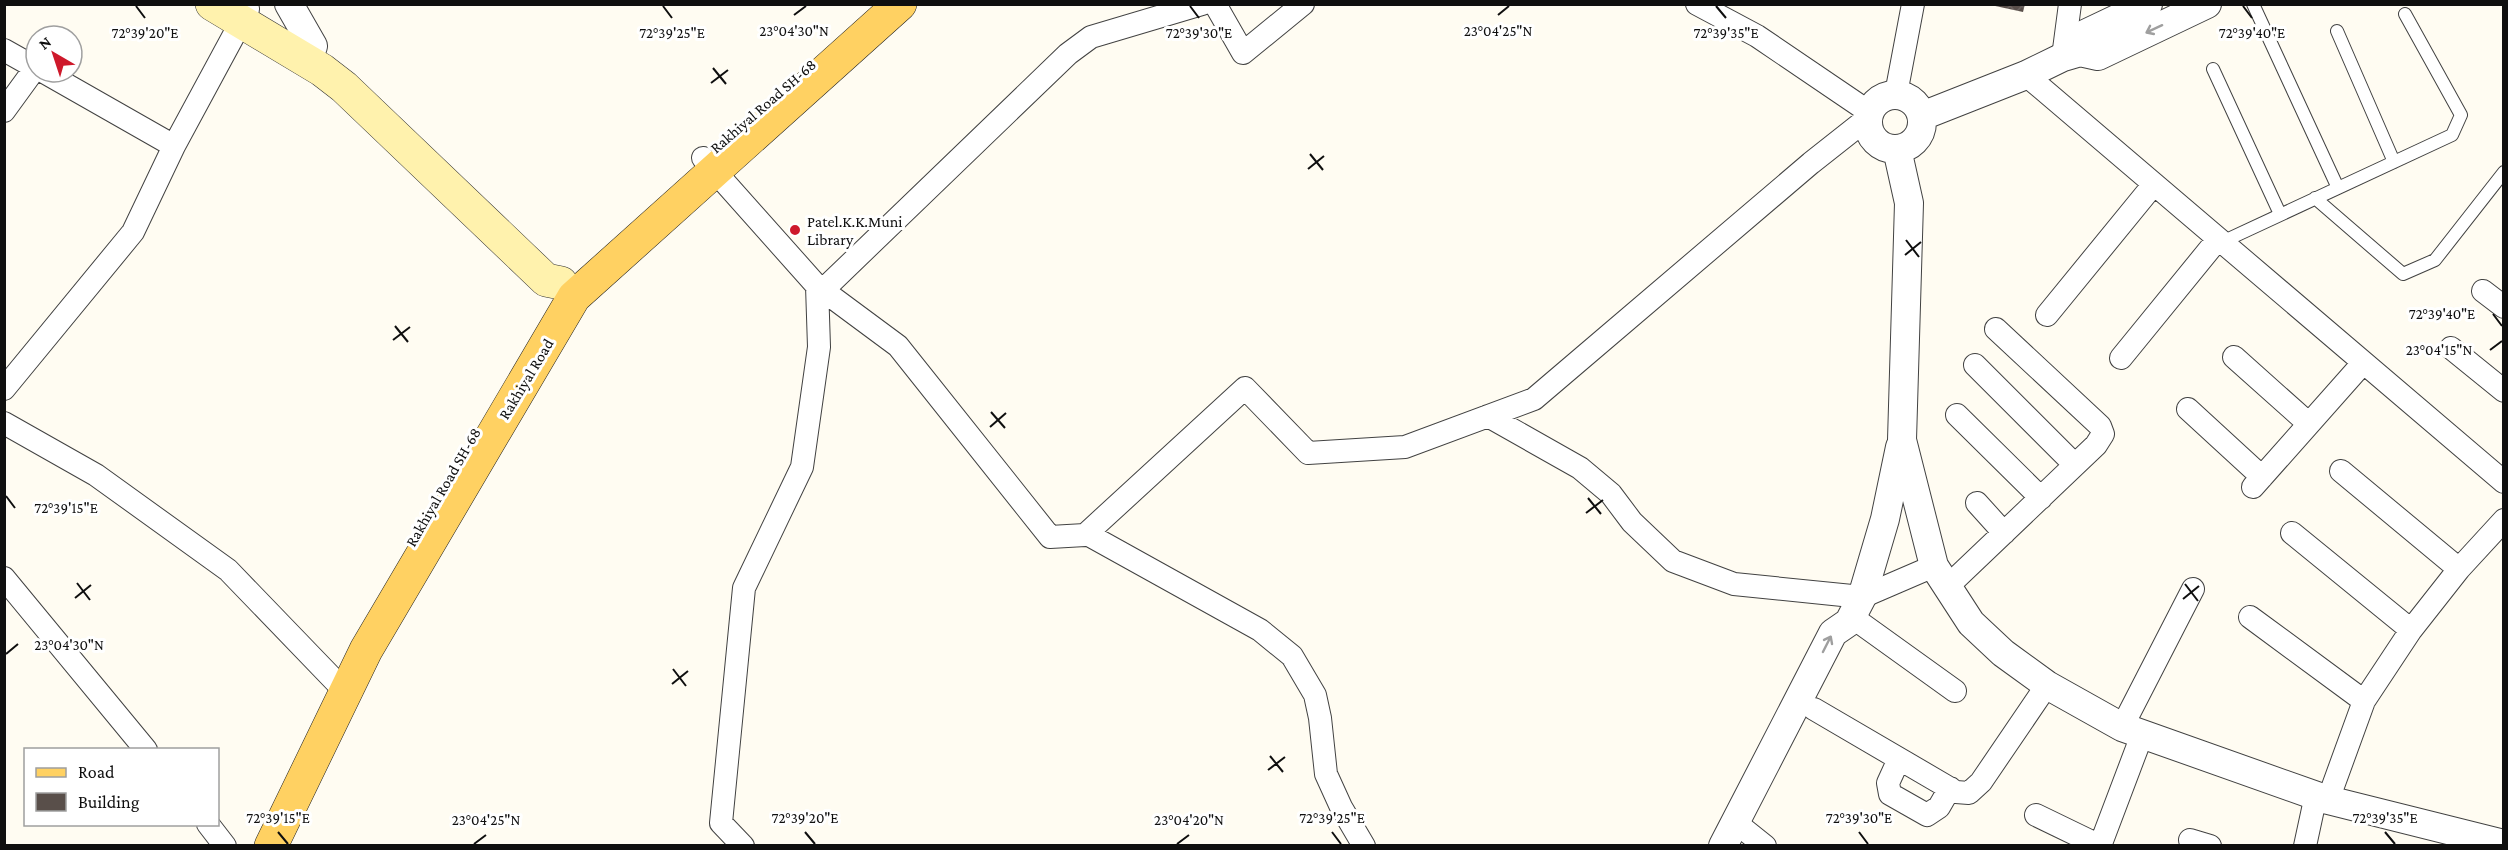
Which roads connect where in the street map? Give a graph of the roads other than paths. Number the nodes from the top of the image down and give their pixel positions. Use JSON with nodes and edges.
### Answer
{"nodes":[{"id":1,"x":212,"y":4,"type":"edge"},
{"id":2,"x":289,"y":4,"type":"edge"},
{"id":3,"x":878,"y":4,"type":"edge"},
{"id":4,"x":900,"y":4,"type":"edge"},
{"id":5,"x":1202,"y":4,"type":"edge"},
{"id":6,"x":1215,"y":4,"type":"edge"},
{"id":7,"x":1303,"y":4,"type":"edge"},
{"id":8,"x":1697,"y":4,"type":"edge"},
{"id":9,"x":1913,"y":4,"type":"edge"},
{"id":10,"x":2070,"y":4,"type":"edge"},
{"id":11,"x":2148,"y":4,"type":"edge"},
{"id":12,"x":2207,"y":4,"type":"edge"},
{"id":13,"x":2253,"y":4,"type":"edge"},
{"id":14,"x":244,"y":11,"type":"edge"},
{"id":15,"x":2405,"y":14,"type":"dead end"},
{"id":16,"x":2337,"y":31,"type":"dead end"},
{"id":17,"x":4,"y":50,"type":"edge"},
{"id":18,"x":311,"y":54,"type":"junction"},
{"id":19,"x":2071,"y":55,"type":"junction"},
{"id":20,"x":24,"y":61,"type":"edge"},
{"id":21,"x":2213,"y":69,"type":"dead end"},
{"id":22,"x":2026,"y":75,"type":"junction"},
{"id":23,"x":24,"y":84,"type":"edge"},
{"id":24,"x":65,"y":84,"type":"edge"},
{"id":25,"x":1896,"y":94,"type":"junction"},
{"id":26,"x":4,"y":111,"type":"edge"},
{"id":27,"x":1868,"y":115,"type":"junction"},
{"id":28,"x":1922,"y":116,"type":"junction"},
{"id":29,"x":174,"y":146,"type":"junction"},
{"id":30,"x":1897,"y":149,"type":"junction"},
{"id":31,"x":2394,"y":162,"type":"junction"},
{"id":32,"x":710,"y":165,"type":"junction"},
{"id":33,"x":2504,"y":172,"type":"edge"},
{"id":34,"x":2154,"y":184,"type":"junction"},
{"id":35,"x":2338,"y":188,"type":"junction"},
{"id":36,"x":2315,"y":198,"type":"junction"},
{"id":37,"x":2280,"y":214,"type":"junction"},
{"id":38,"x":2220,"y":241,"type":"junction"},
{"id":39,"x":820,"y":288,"type":"junction"},
{"id":40,"x":568,"y":290,"type":"junction"},
{"id":41,"x":2483,"y":291,"type":"dead end"},
{"id":42,"x":2504,"y":307,"type":"edge"},
{"id":43,"x":2047,"y":315,"type":"dead end"},
{"id":44,"x":1996,"y":329,"type":"dead end"},
{"id":45,"x":2451,"y":348,"type":"dead end"},
{"id":46,"x":2234,"y":357,"type":"dead end"},
{"id":47,"x":2121,"y":358,"type":"dead end"},
{"id":48,"x":2363,"y":363,"type":"junction"},
{"id":49,"x":1975,"y":365,"type":"dead end"},
{"id":50,"x":4,"y":389,"type":"edge"},
{"id":51,"x":2504,"y":391,"type":"edge"},
{"id":52,"x":2188,"y":409,"type":"dead end"},
{"id":53,"x":1957,"y":415,"type":"dead end"},
{"id":54,"x":1488,"y":416,"type":"junction"},
{"id":55,"x":4,"y":423,"type":"edge"},
{"id":56,"x":2309,"y":424,"type":"junction"},
{"id":57,"x":1902,"y":440,"type":"junction"},
{"id":58,"x":2075,"y":465,"type":"junction"},
{"id":59,"x":2341,"y":471,"type":"dead end"},
{"id":60,"x":2504,"y":482,"type":"edge"},
{"id":61,"x":2041,"y":498,"type":"junction"},
{"id":62,"x":1977,"y":503,"type":"dead end"},
{"id":63,"x":2504,"y":520,"type":"edge"},
{"id":64,"x":2004,"y":533,"type":"junction"},
{"id":65,"x":2292,"y":533,"type":"dead end"},
{"id":66,"x":1087,"y":534,"type":"junction"},
{"id":67,"x":2459,"y":569,"type":"junction"},
{"id":68,"x":1941,"y":576,"type":"junction"},
{"id":69,"x":4,"y":578,"type":"edge"},
{"id":70,"x":2193,"y":589,"type":"dead end"},
{"id":71,"x":1854,"y":612,"type":"junction"},
{"id":72,"x":2250,"y":617,"type":"dead end"},
{"id":73,"x":2410,"y":630,"type":"junction"},
{"id":74,"x":2047,"y":684,"type":"junction"},
{"id":75,"x":342,"y":685,"type":"junction"},
{"id":76,"x":1955,"y":692,"type":"dead end"},
{"id":77,"x":2364,"y":701,"type":"junction"},
{"id":78,"x":1814,"y":710,"type":"junction"},
{"id":79,"x":2132,"y":731,"type":"junction"},
{"id":80,"x":144,"y":748,"type":"edge"},
{"id":81,"x":1899,"y":759,"type":"junction"},
{"id":82,"x":1950,"y":788,"type":"junction"},
{"id":83,"x":2322,"y":798,"type":"junction"},
{"id":84,"x":2036,"y":815,"type":"dead end"},
{"id":85,"x":209,"y":826,"type":"edge"},
{"id":86,"x":1744,"y":838,"type":"edge"},
{"id":87,"x":732,"y":842,"type":"edge"},
{"id":88,"x":2504,"y":844,"type":"edge"},
{"id":89,"x":225,"y":846,"type":"edge"},
{"id":90,"x":253,"y":846,"type":"edge"},
{"id":91,"x":271,"y":846,"type":"edge"},
{"id":92,"x":1364,"y":846,"type":"edge"},
{"id":93,"x":2100,"y":846,"type":"edge"},
{"id":94,"x":2305,"y":846,"type":"edge"}],
"edges":[{"from":1,"to":14,"type":"main road"},
{"from":2,"to":18,"type":"street"},
{"from":3,"to":32,"type":"main road","name":"Rakhiyal Road SH-68"},
{"from":4,"to":32,"type":"main road","name":"Rakhiyal Road"},
{"from":5,"to":39,"type":"street"},
{"from":6,"to":7,"type":"street"},
{"from":8,"to":27,"type":"street"},
{"from":9,"to":25,"type":"street"},
{"from":10,"to":19,"type":"street"},
{"from":11,"to":19,"type":"street"},
{"from":12,"to":19,"type":"street","one_way":true},
{"from":13,"to":35,"type":"lane"},
{"from":14,"to":18,"type":"main road"},
{"from":14,"to":29,"type":"street"},
{"from":15,"to":31,"type":"lane"},
{"from":16,"to":31,"type":"lane"},
{"from":17,"to":20,"type":"street"},
{"from":18,"to":40,"type":"main road"},
{"from":19,"to":22,"type":"street"},
{"from":21,"to":37,"type":"lane"},
{"from":22,"to":28,"type":"street"},
{"from":22,"to":34,"type":"street"},
{"from":23,"to":26,"type":"street"},
{"from":24,"to":29,"type":"street"},
{"from":25,"to":27,"type":"street"},
{"from":25,"to":28,"type":"street"},
{"from":27,"to":30,"type":"street"},
{"from":27,"to":54,"type":"street"},
{"from":28,"to":30,"type":"street"},
{"from":29,"to":50,"type":"street"},
{"from":30,"to":57,"type":"street"},
{"from":31,"to":35,"type":"lane"},
{"from":32,"to":39,"type":"street"},
{"from":32,"to":40,"type":"main road","name":"Rakhiyal Road"},
{"from":33,"to":36,"type":"lane"},
{"from":34,"to":38,"type":"street"},
{"from":34,"to":43,"type":"street"},
{"from":35,"to":36,"type":"lane"},
{"from":36,"to":37,"type":"lane"},
{"from":37,"to":38,"type":"lane"},
{"from":38,"to":47,"type":"street"},
{"from":38,"to":48,"type":"street"},
{"from":39,"to":66,"type":"street"},
{"from":39,"to":87,"type":"street"},
{"from":40,"to":75,"type":"main road","name":"Rakhiyal Road"},
{"from":41,"to":42,"type":"street"},
{"from":44,"to":58,"type":"street"},
{"from":45,"to":51,"type":"street"},
{"from":46,"to":56,"type":"street"},
{"from":48,"to":56,"type":"street"},
{"from":48,"to":60,"type":"street"},
{"from":49,"to":58,"type":"street"},
{"from":52,"to":56,"type":"street"},
{"from":53,"to":61,"type":"street"},
{"from":54,"to":66,"type":"street"},
{"from":54,"to":71,"type":"street"},
{"from":55,"to":75,"type":"street"},
{"from":57,"to":68,"type":"street"},
{"from":57,"to":71,"type":"street"},
{"from":58,"to":61,"type":"street"},
{"from":59,"to":67,"type":"street"},
{"from":61,"to":64,"type":"street"},
{"from":62,"to":64,"type":"street"},
{"from":63,"to":67,"type":"street"},
{"from":64,"to":68,"type":"street"},
{"from":65,"to":73,"type":"street"},
{"from":66,"to":92,"type":"street"},
{"from":67,"to":73,"type":"street"},
{"from":68,"to":71,"type":"street"},
{"from":68,"to":74,"type":"street"},
{"from":69,"to":80,"type":"street"},
{"from":70,"to":79,"type":"street"},
{"from":71,"to":76,"type":"street"},
{"from":71,"to":78,"type":"street"},
{"from":86,"to":71,"type":"street","one_way":true},
{"from":72,"to":77,"type":"street"},
{"from":73,"to":77,"type":"street"},
{"from":74,"to":79,"type":"street"},
{"from":74,"to":82,"type":"street"},
{"from":75,"to":90,"type":"main road"},
{"from":75,"to":91,"type":"main road","name":"Rakhiyal Road"},
{"from":77,"to":83,"type":"street"},
{"from":78,"to":81,"type":"street"},
{"from":78,"to":86,"type":"street"},
{"from":79,"to":83,"type":"street"},
{"from":79,"to":93,"type":"street"},
{"from":81,"to":82,"type":"street"},
{"from":81,"to":82,"type":"street"},
{"from":83,"to":88,"type":"street"},
{"from":83,"to":94,"type":"street"},
{"from":84,"to":93,"type":"street"},
{"from":85,"to":89,"type":"street"}]}
